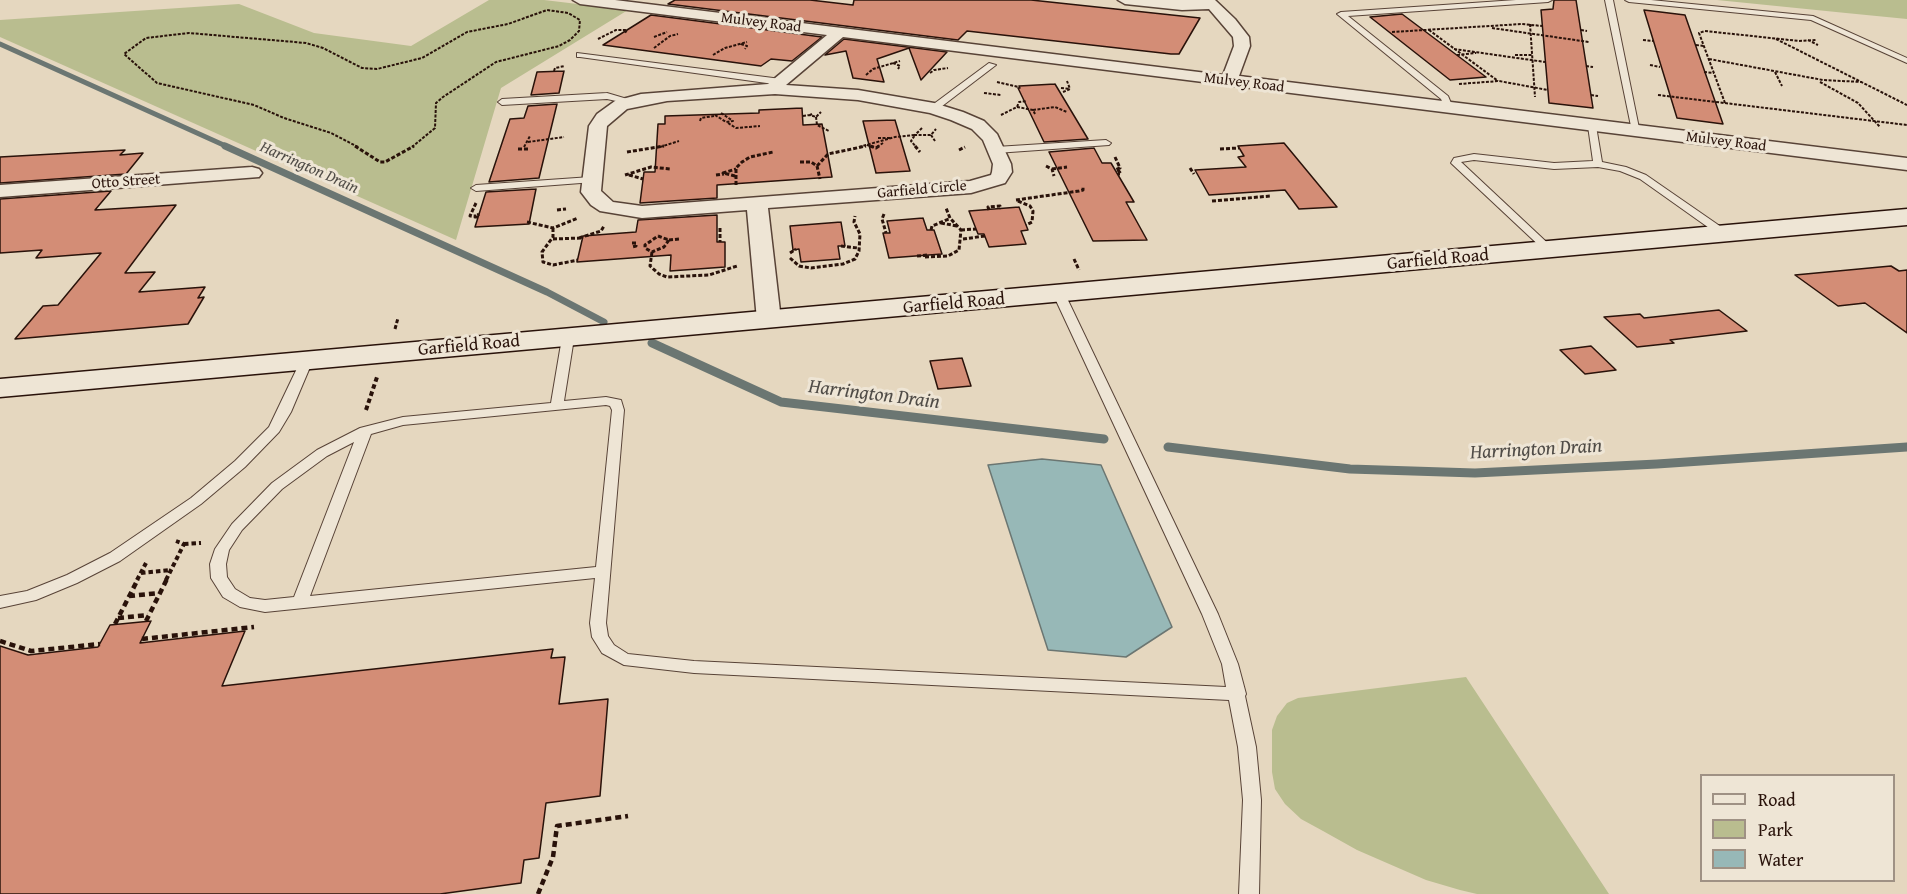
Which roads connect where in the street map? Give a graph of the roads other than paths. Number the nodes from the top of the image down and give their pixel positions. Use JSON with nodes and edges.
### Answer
{"nodes":[{"id":1,"x":580,"y":0,"type":"edge"},
{"id":2,"x":1125,"y":0,"type":"edge"},
{"id":3,"x":1548,"y":0,"type":"edge"},
{"id":4,"x":1608,"y":0,"type":"edge"},
{"id":5,"x":1629,"y":0,"type":"edge"},
{"id":6,"x":1209,"y":2,"type":"edge"},
{"id":7,"x":838,"y":33,"type":"junction"},
{"id":8,"x":580,"y":55,"type":"dead end"},
{"id":9,"x":1907,"y":61,"type":"edge"},
{"id":10,"x":992,"y":65,"type":"dead end"},
{"id":11,"x":1229,"y":81,"type":"junction"},
{"id":12,"x":778,"y":85,"type":"junction"},
{"id":13,"x":502,"y":102,"type":"dead end"},
{"id":14,"x":630,"y":102,"type":"junction"},
{"id":15,"x":934,"y":108,"type":"junction"},
{"id":16,"x":1449,"y":108,"type":"junction"},
{"id":17,"x":1592,"y":126,"type":"junction"},
{"id":18,"x":1637,"y":131,"type":"junction"},
{"id":19,"x":1106,"y":143,"type":"dead end"},
{"id":20,"x":996,"y":150,"type":"junction"},
{"id":21,"x":1598,"y":164,"type":"junction"},
{"id":22,"x":1907,"y":164,"type":"edge"},
{"id":23,"x":252,"y":174,"type":"dead end"},
{"id":24,"x":591,"y":180,"type":"junction"},
{"id":25,"x":476,"y":188,"type":"dead end"},
{"id":26,"x":0,"y":191,"type":"edge"},
{"id":27,"x":757,"y":204,"type":"junction"},
{"id":28,"x":1907,"y":217,"type":"edge"},
{"id":29,"x":1723,"y":233,"type":"junction"},
{"id":30,"x":1550,"y":250,"type":"junction"},
{"id":31,"x":1059,"y":294,"type":"junction"},
{"id":32,"x":769,"y":320,"type":"junction"},
{"id":33,"x":568,"y":338,"type":"junction"},
{"id":34,"x":307,"y":360,"type":"junction"},
{"id":35,"x":0,"y":388,"type":"edge"},
{"id":36,"x":557,"y":406,"type":"junction"},
{"id":37,"x":365,"y":431,"type":"junction"},
{"id":38,"x":601,"y":572,"type":"junction"},
{"id":39,"x":0,"y":602,"type":"edge"},
{"id":40,"x":299,"y":604,"type":"junction"},
{"id":41,"x":1238,"y":694,"type":"junction"},
{"id":42,"x":1249,"y":894,"type":"edge"}],
"edges":[{"from":1,"to":7,"type":"street","name":"Mulvey Road"},
{"from":2,"to":6,"type":"street"},
{"from":3,"to":16,"type":"lane"},
{"from":4,"to":18,"type":"lane"},
{"from":5,"to":9,"type":"lane"},
{"from":6,"to":11,"type":"street"},
{"from":7,"to":11,"type":"street","name":"Mulvey Road"},
{"from":7,"to":12,"type":"street"},
{"from":8,"to":12,"type":"lane"},
{"from":10,"to":15,"type":"lane"},
{"from":11,"to":16,"type":"street","name":"Mulvey Road"},
{"from":12,"to":14,"type":"street","name":"Garfield Circle"},
{"from":12,"to":15,"type":"street","name":"Garfield Circle"},
{"from":13,"to":14,"type":"lane"},
{"from":14,"to":24,"type":"street","name":"Garfield Circle"},
{"from":15,"to":20,"type":"street","name":"Garfield Circle"},
{"from":16,"to":17,"type":"street","name":"Mulvey Road"},
{"from":17,"to":18,"type":"street","name":"Mulvey Road"},
{"from":17,"to":21,"type":"lane"},
{"from":18,"to":22,"type":"street","name":"Mulvey Road"},
{"from":19,"to":20,"type":"lane"},
{"from":20,"to":27,"type":"street","name":"Garfield Circle"},
{"from":21,"to":29,"type":"lane"},
{"from":21,"to":30,"type":"lane"},
{"from":23,"to":26,"type":"street","name":"Otto Street"},
{"from":24,"to":25,"type":"lane"},
{"from":24,"to":27,"type":"street","name":"Garfield Circle"},
{"from":27,"to":32,"type":"street"},
{"from":28,"to":29,"type":"main road","name":"Garfield Road"},
{"from":29,"to":30,"type":"main road","name":"Garfield Road"},
{"from":30,"to":31,"type":"main road","name":"Garfield Road"},
{"from":31,"to":32,"type":"main road","name":"Garfield Road"},
{"from":31,"to":41,"type":"lane"},
{"from":32,"to":33,"type":"main road","name":"Garfield Road"},
{"from":33,"to":34,"type":"main road","name":"Garfield Road"},
{"from":33,"to":36,"type":"lane"},
{"from":34,"to":35,"type":"main road","name":"Garfield Road"},
{"from":34,"to":39,"type":"lane"},
{"from":36,"to":37,"type":"lane"},
{"from":36,"to":38,"type":"lane"},
{"from":37,"to":40,"type":"lane"},
{"from":37,"to":40,"type":"lane"},
{"from":38,"to":40,"type":"lane"},
{"from":38,"to":41,"type":"lane"},
{"from":41,"to":42,"type":"lane"}]}
